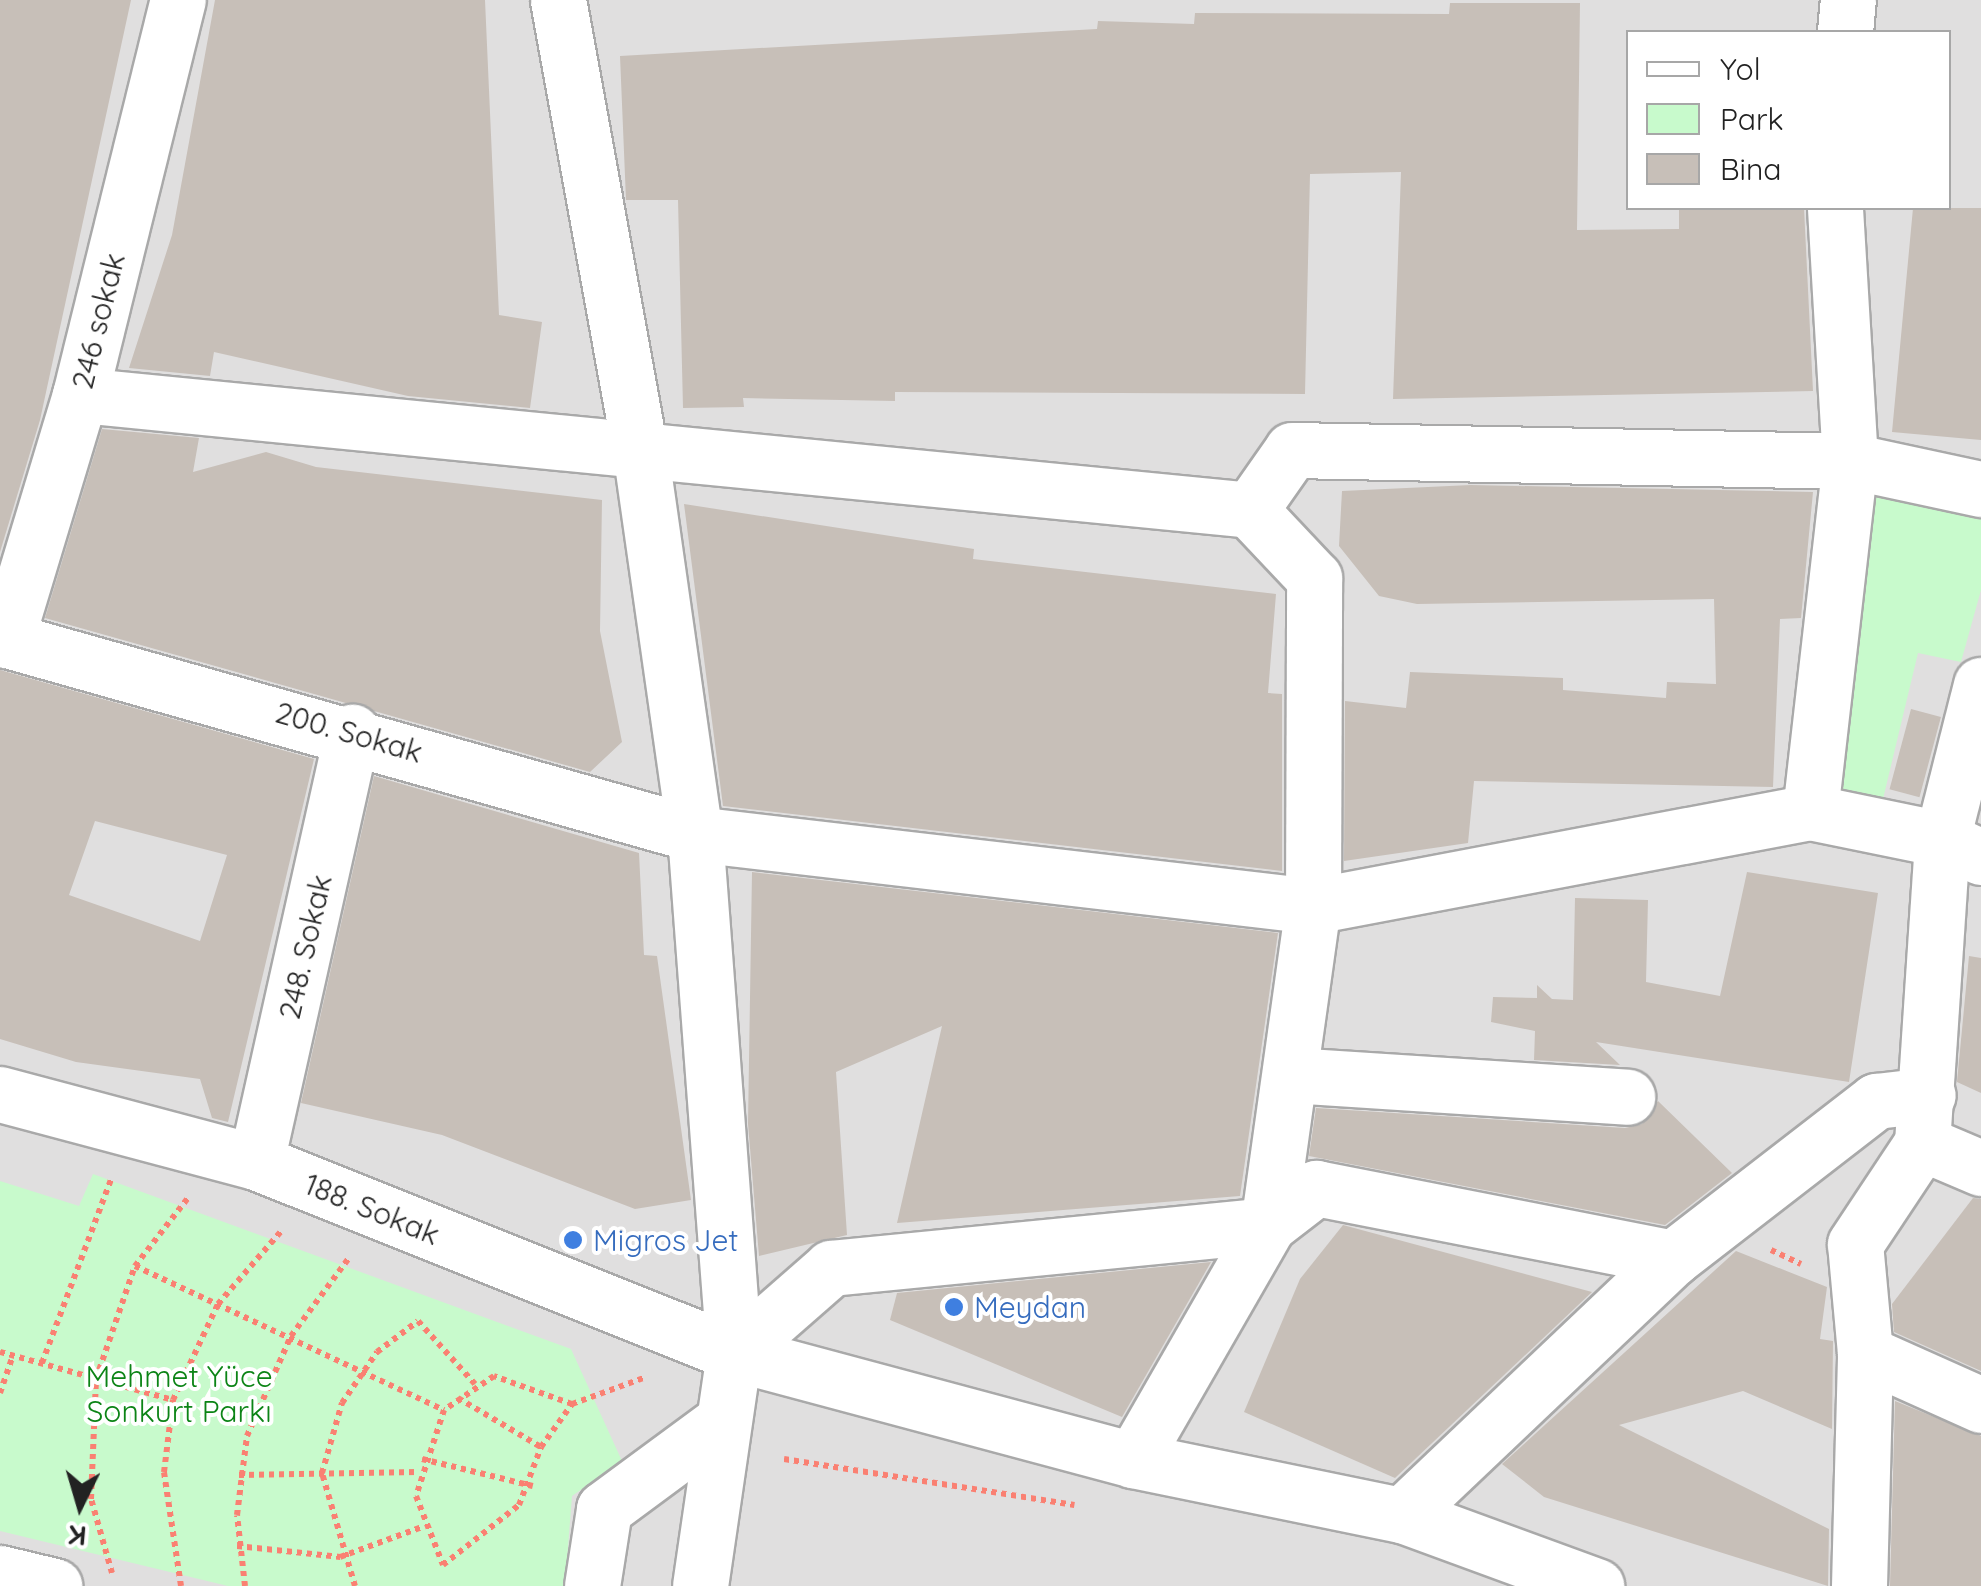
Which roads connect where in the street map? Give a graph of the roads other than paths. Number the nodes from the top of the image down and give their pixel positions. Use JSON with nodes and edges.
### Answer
{"nodes":[{"id":1,"x":178,"y":0,"type":"edge"},
{"id":2,"x":558,"y":0,"type":"edge"},
{"id":3,"x":1848,"y":0,"type":"edge"},
{"id":4,"x":1845,"y":30,"type":"edge"},
{"id":5,"x":1835,"y":210,"type":"edge"},
{"id":6,"x":80,"y":395,"type":"junction"},
{"id":7,"x":641,"y":456,"type":"junction"},
{"id":8,"x":1850,"y":461,"type":"junction"},
{"id":9,"x":1981,"y":490,"type":"edge"},
{"id":10,"x":1250,"y":510,"type":"junction"},
{"id":11,"x":3,"y":639,"type":"edge"},
{"id":12,"x":1981,"y":685,"type":"edge"},
{"id":13,"x":352,"y":732,"type":"junction"},
{"id":14,"x":1810,"y":812,"type":"junction"},
{"id":15,"x":695,"y":834,"type":"junction"},
{"id":16,"x":1961,"y":848,"type":"edge"},
{"id":17,"x":1313,"y":906,"type":"junction"},
{"id":18,"x":1291,"y":1075,"type":"junction"},
{"id":19,"x":0,"y":1094,"type":"edge"},
{"id":20,"x":1627,"y":1097,"type":"dead end"},
{"id":21,"x":1925,"y":1119,"type":"junction"},
{"id":22,"x":256,"y":1162,"type":"junction"},
{"id":23,"x":1981,"y":1168,"type":"edge"},
{"id":24,"x":1268,"y":1225,"type":"junction"},
{"id":25,"x":1673,"y":1258,"type":"junction"},
{"id":26,"x":734,"y":1354,"type":"junction"},
{"id":27,"x":1865,"y":1354,"type":"junction"},
{"id":28,"x":1981,"y":1405,"type":"edge"},
{"id":29,"x":697,"y":1440,"type":"junction"},
{"id":30,"x":1132,"y":1460,"type":"junction"},
{"id":31,"x":1402,"y":1515,"type":"junction"},
{"id":32,"x":0,"y":1573,"type":"edge"},
{"id":33,"x":54,"y":1586,"type":"edge"},
{"id":34,"x":592,"y":1586,"type":"edge"},
{"id":35,"x":700,"y":1586,"type":"edge"},
{"id":36,"x":1596,"y":1586,"type":"edge"},
{"id":37,"x":1859,"y":1586,"type":"edge"}],
"edges":[{"from":1,"to":6,"type":"street","name":"246 sokak"},
{"from":2,"to":7,"type":"street"},
{"from":3,"to":4,"type":"street"},
{"from":5,"to":8,"type":"street"},
{"from":6,"to":7,"type":"street"},
{"from":6,"to":11,"type":"street","name":"246 sokak"},
{"from":7,"to":10,"type":"street"},
{"from":7,"to":15,"type":"street"},
{"from":8,"to":9,"type":"street"},
{"from":8,"to":10,"type":"street"},
{"from":8,"to":14,"type":"street"},
{"from":10,"to":17,"type":"street"},
{"from":11,"to":13,"type":"street","name":"200. Sokak"},
{"from":12,"to":16,"type":"street"},
{"from":13,"to":15,"type":"street","name":"200. Sokak"},
{"from":13,"to":22,"type":"street","name":"248. Sokak"},
{"from":14,"to":16,"type":"street"},
{"from":14,"to":17,"type":"street","name":"200. Sokak"},
{"from":15,"to":17,"type":"street","name":"200. Sokak"},
{"from":15,"to":26,"type":"street"},
{"from":16,"to":21,"type":"street"},
{"from":17,"to":18,"type":"street"},
{"from":18,"to":20,"type":"street"},
{"from":18,"to":24,"type":"street"},
{"from":19,"to":22,"type":"street","name":"188. Sokak"},
{"from":21,"to":23,"type":"street"},
{"from":21,"to":25,"type":"street"},
{"from":21,"to":27,"type":"street"},
{"from":22,"to":26,"type":"street","name":"188. Sokak"},
{"from":24,"to":25,"type":"street"},
{"from":24,"to":26,"type":"street"},
{"from":24,"to":30,"type":"street"},
{"from":25,"to":31,"type":"street"},
{"from":26,"to":29,"type":"street"},
{"from":26,"to":30,"type":"street","name":"188. Sokak"},
{"from":27,"to":28,"type":"street"},
{"from":27,"to":37,"type":"street"},
{"from":29,"to":34,"type":"street"},
{"from":29,"to":35,"type":"street"},
{"from":30,"to":31,"type":"street","name":"188. Sokak"},
{"from":31,"to":36,"type":"street","name":"188. Sokak"},
{"from":32,"to":33,"type":"street"}]}
